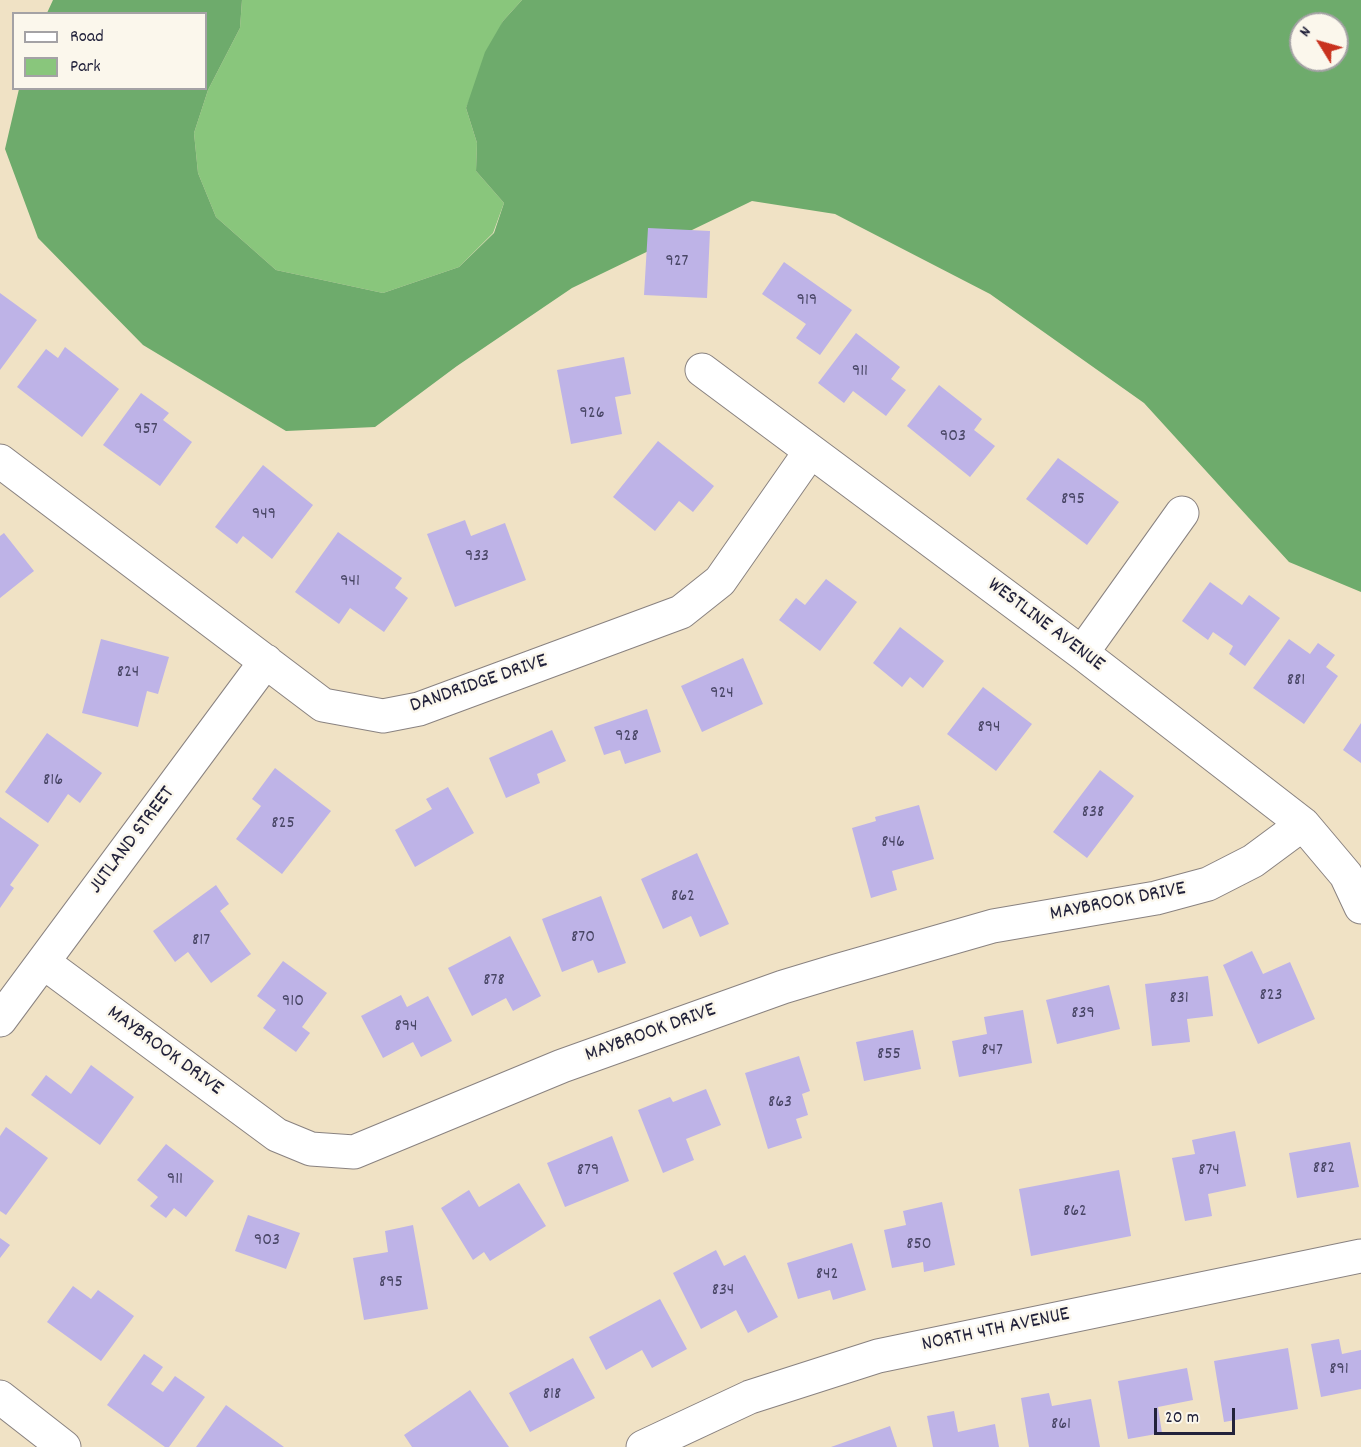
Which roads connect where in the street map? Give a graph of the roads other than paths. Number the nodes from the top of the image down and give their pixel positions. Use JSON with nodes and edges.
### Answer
{"nodes":[{"id":1,"x":702,"y":370,"type":"dead end"},
{"id":2,"x":810,"y":452,"type":"junction"},
{"id":3,"x":0,"y":461,"type":"edge"},
{"id":4,"x":1182,"y":513,"type":"dead end"},
{"id":5,"x":1082,"y":653,"type":"junction"},
{"id":6,"x":266,"y":662,"type":"junction"},
{"id":7,"x":1303,"y":824,"type":"junction"},
{"id":8,"x":1361,"y":907,"type":"edge"},
{"id":9,"x":43,"y":962,"type":"junction"},
{"id":10,"x":0,"y":1020,"type":"edge"},
{"id":11,"x":1361,"y":1256,"type":"edge"},
{"id":12,"x":0,"y":1398,"type":"edge"},
{"id":13,"x":64,"y":1447,"type":"edge"},
{"id":14,"x":643,"y":1447,"type":"edge"}],
"edges":[{"from":1,"to":2,"type":"street","name":"WESTLINE AVENUE"},
{"from":2,"to":5,"type":"street","name":"WESTLINE AVENUE"},
{"from":2,"to":6,"type":"street","name":"DANDRIDGE DRIVE"},
{"from":3,"to":6,"type":"street","name":"DANDRIDGE DRIVE"},
{"from":4,"to":5,"type":"street"},
{"from":5,"to":7,"type":"street","name":"WESTLINE AVENUE"},
{"from":6,"to":9,"type":"street","name":"JUTLAND STREET"},
{"from":7,"to":8,"type":"street","name":"WESTLINE AVENUE"},
{"from":7,"to":9,"type":"street","name":"MAYBROOK DRIVE"},
{"from":9,"to":10,"type":"street","name":"JUTLAND STREET"},
{"from":11,"to":14,"type":"street","name":"NORTH 4TH AVENUE"},
{"from":12,"to":13,"type":"street"}]}
